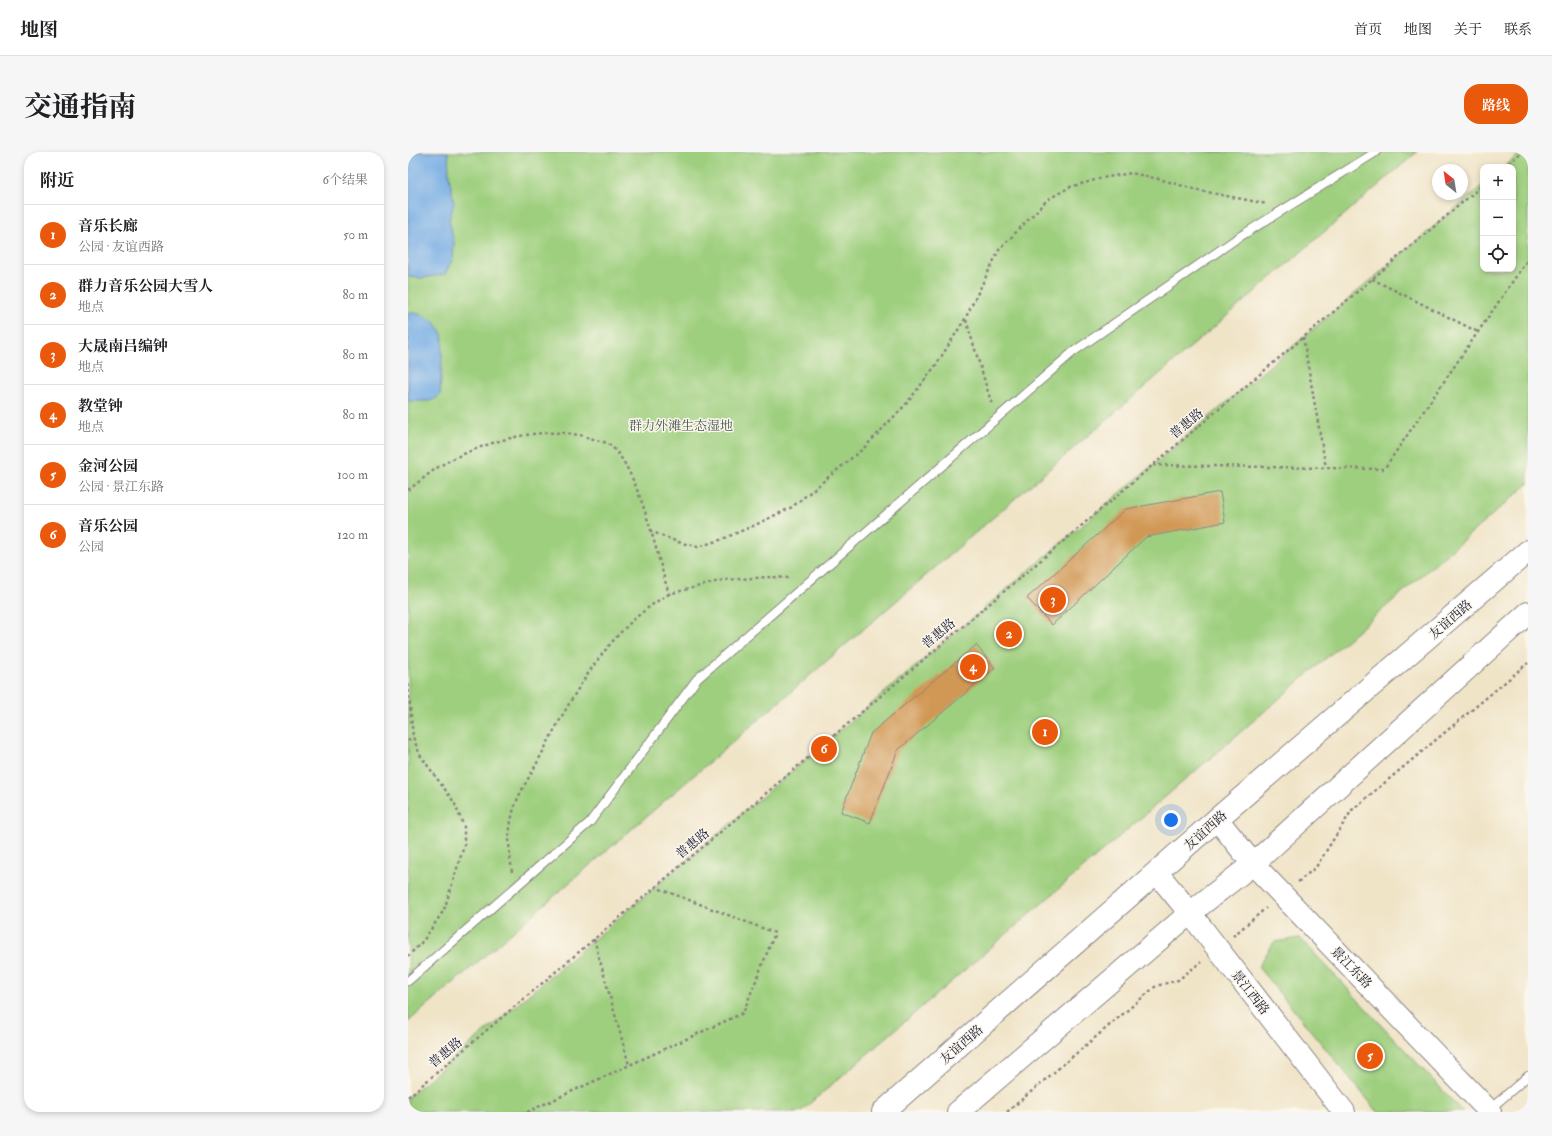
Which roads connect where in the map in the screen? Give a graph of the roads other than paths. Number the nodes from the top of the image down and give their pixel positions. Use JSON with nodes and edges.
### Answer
{"nodes":[{"id":1,"x":1376,"y":152,"type":"edge"},
{"id":2,"x":1528,"y":551,"type":"edge"},
{"id":3,"x":1528,"y":613,"type":"edge"},
{"id":4,"x":1216,"y":819,"type":"junction"},
{"id":5,"x":1253,"y":864,"type":"junction"},
{"id":6,"x":1156,"y":873,"type":"junction"},
{"id":7,"x":1190,"y":913,"type":"junction"},
{"id":8,"x":408,"y":981,"type":"edge"},
{"id":9,"x":1528,"y":1076,"type":"edge"},
{"id":10,"x":1489,"y":1111,"type":"edge"},
{"id":11,"x":883,"y":1112,"type":"edge"},
{"id":12,"x":958,"y":1112,"type":"edge"},
{"id":13,"x":1344,"y":1112,"type":"edge"}],
"edges":[{"from":1,"to":8,"type":"lane"},
{"from":2,"to":4,"type":"main road","name":"友谊西路"},
{"from":3,"to":5,"type":"main road"},
{"from":4,"to":5,"type":"main road","name":"景江东路"},
{"from":4,"to":6,"type":"main road","name":"友谊西路"},
{"from":5,"to":7,"type":"main road"},
{"from":5,"to":10,"type":"main road","name":"景江东路"},
{"from":6,"to":7,"type":"main road","name":"景江西路"},
{"from":6,"to":11,"type":"main road","name":"友谊西路"},
{"from":7,"to":12,"type":"main road"},
{"from":7,"to":13,"type":"main road","name":"景江西路"},
{"from":9,"to":10,"type":"lane"}]}
